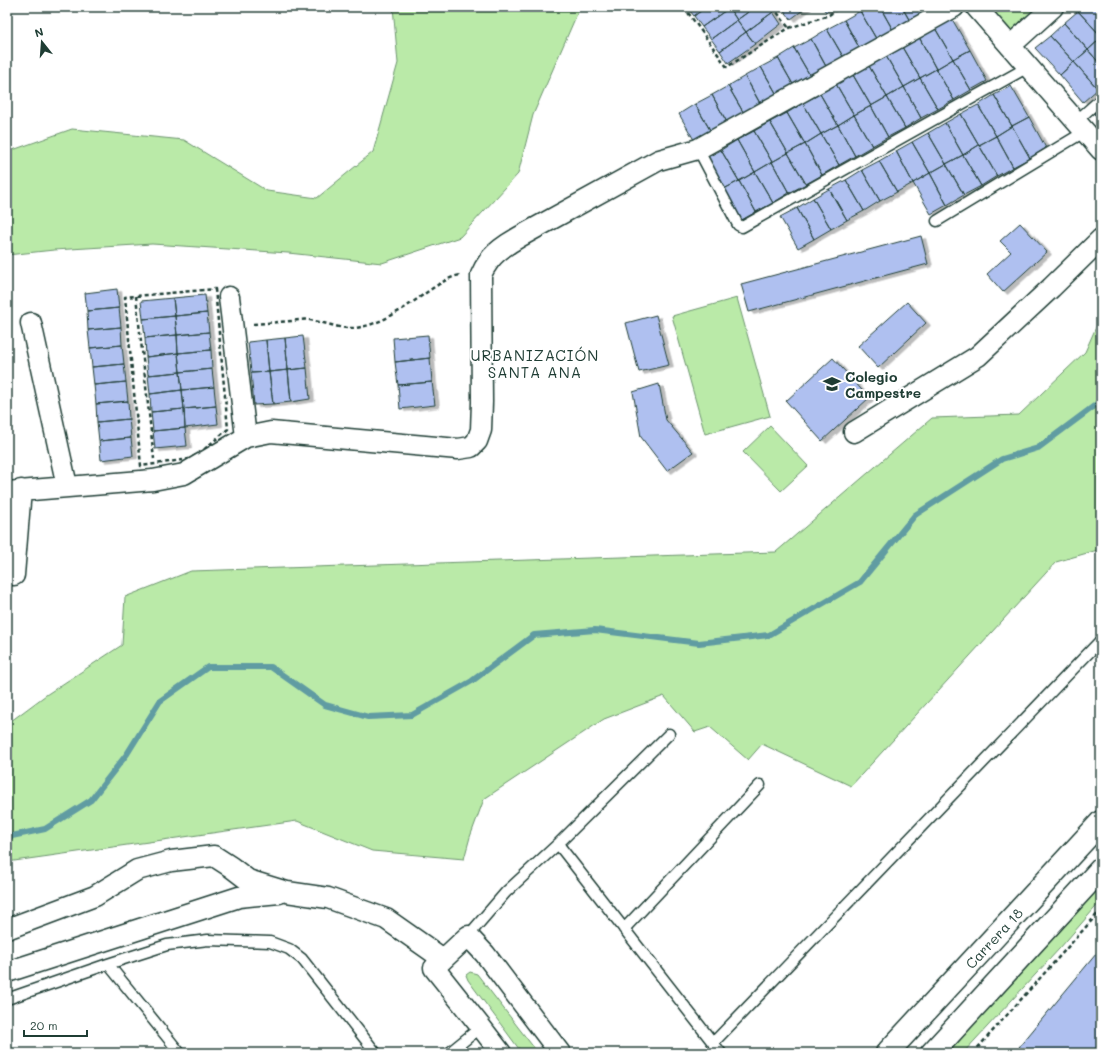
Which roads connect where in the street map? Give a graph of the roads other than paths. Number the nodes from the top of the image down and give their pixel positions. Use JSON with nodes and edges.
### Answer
{"nodes":[{"id":1,"x":954,"y":7,"type":"edge"},
{"id":2,"x":976,"y":7,"type":"edge"},
{"id":3,"x":1053,"y":7,"type":"edge"},
{"id":4,"x":1010,"y":46,"type":"junction"},
{"id":5,"x":1028,"y":67,"type":"junction"},
{"id":6,"x":1101,"y":98,"type":"edge"},
{"id":7,"x":1080,"y":126,"type":"junction"},
{"id":8,"x":698,"y":150,"type":"junction"},
{"id":9,"x":1101,"y":150,"type":"edge"},
{"id":10,"x":937,"y":221,"type":"dead end"},
{"id":11,"x":1101,"y":239,"type":"edge"},
{"id":12,"x":222,"y":293,"type":"road end"},
{"id":13,"x":31,"y":323,"type":"dead end"},
{"id":14,"x":854,"y":432,"type":"dead end"},
{"id":15,"x":246,"y":437,"type":"junction"},
{"id":16,"x":67,"y":486,"type":"junction"},
{"id":17,"x":14,"y":491,"type":"edge"},
{"id":18,"x":14,"y":575,"type":"dead end"},
{"id":19,"x":1101,"y":640,"type":"edge"},
{"id":20,"x":668,"y":734,"type":"dead end"},
{"id":21,"x":760,"y":785,"type":"dead end"},
{"id":22,"x":1101,"y":822,"type":"edge"},
{"id":23,"x":558,"y":844,"type":"junction"},
{"id":24,"x":1101,"y":869,"type":"edge"},
{"id":25,"x":287,"y":892,"type":"junction"},
{"id":26,"x":7,"y":929,"type":"edge"},
{"id":27,"x":624,"y":929,"type":"junction"},
{"id":28,"x":468,"y":936,"type":"junction"},
{"id":29,"x":443,"y":959,"type":"junction"},
{"id":30,"x":108,"y":964,"type":"junction"},
{"id":31,"x":7,"y":972,"type":"edge"},
{"id":32,"x":7,"y":999,"type":"edge"},
{"id":33,"x":481,"y":1027,"type":"junction"},
{"id":34,"x":713,"y":1043,"type":"junction"},
{"id":35,"x":180,"y":1053,"type":"edge"},
{"id":36,"x":376,"y":1053,"type":"edge"},
{"id":37,"x":449,"y":1053,"type":"edge"},
{"id":38,"x":501,"y":1053,"type":"edge"},
{"id":39,"x":560,"y":1053,"type":"edge"},
{"id":40,"x":722,"y":1053,"type":"edge"},
{"id":41,"x":887,"y":1053,"type":"edge"},
{"id":42,"x":932,"y":1053,"type":"edge"}],
"edges":[{"from":1,"to":8,"type":"street"},
{"from":2,"to":4,"type":"street"},
{"from":3,"to":4,"type":"street"},
{"from":4,"to":5,"type":"street"},
{"from":5,"to":7,"type":"street"},
{"from":5,"to":8,"type":"lane"},
{"from":6,"to":7,"type":"lane"},
{"from":7,"to":9,"type":"street"},
{"from":7,"to":10,"type":"lane"},
{"from":8,"to":15,"type":"street"},
{"from":11,"to":14,"type":"street"},
{"from":12,"to":15,"type":"street"},
{"from":13,"to":16,"type":"street"},
{"from":15,"to":16,"type":"street"},
{"from":16,"to":17,"type":"street"},
{"from":17,"to":18,"type":"street"},
{"from":19,"to":34,"type":"lane"},
{"from":20,"to":23,"type":"lane"},
{"from":21,"to":27,"type":"lane"},
{"from":22,"to":41,"type":"main road","name":"Carrera 18"},
{"from":23,"to":27,"type":"lane"},
{"from":23,"to":28,"type":"lane"},
{"from":24,"to":42,"type":"main road"},
{"from":25,"to":26,"type":"street"},
{"from":25,"to":29,"type":"street"},
{"from":25,"to":31,"type":"street"},
{"from":27,"to":34,"type":"lane"},
{"from":28,"to":29,"type":"street"},
{"from":28,"to":39,"type":"street"},
{"from":29,"to":33,"type":"street"},
{"from":30,"to":32,"type":"lane"},
{"from":30,"to":35,"type":"lane"},
{"from":30,"to":36,"type":"lane"},
{"from":33,"to":37,"type":"lane"},
{"from":33,"to":38,"type":"street"},
{"from":34,"to":40,"type":"lane"}]}
